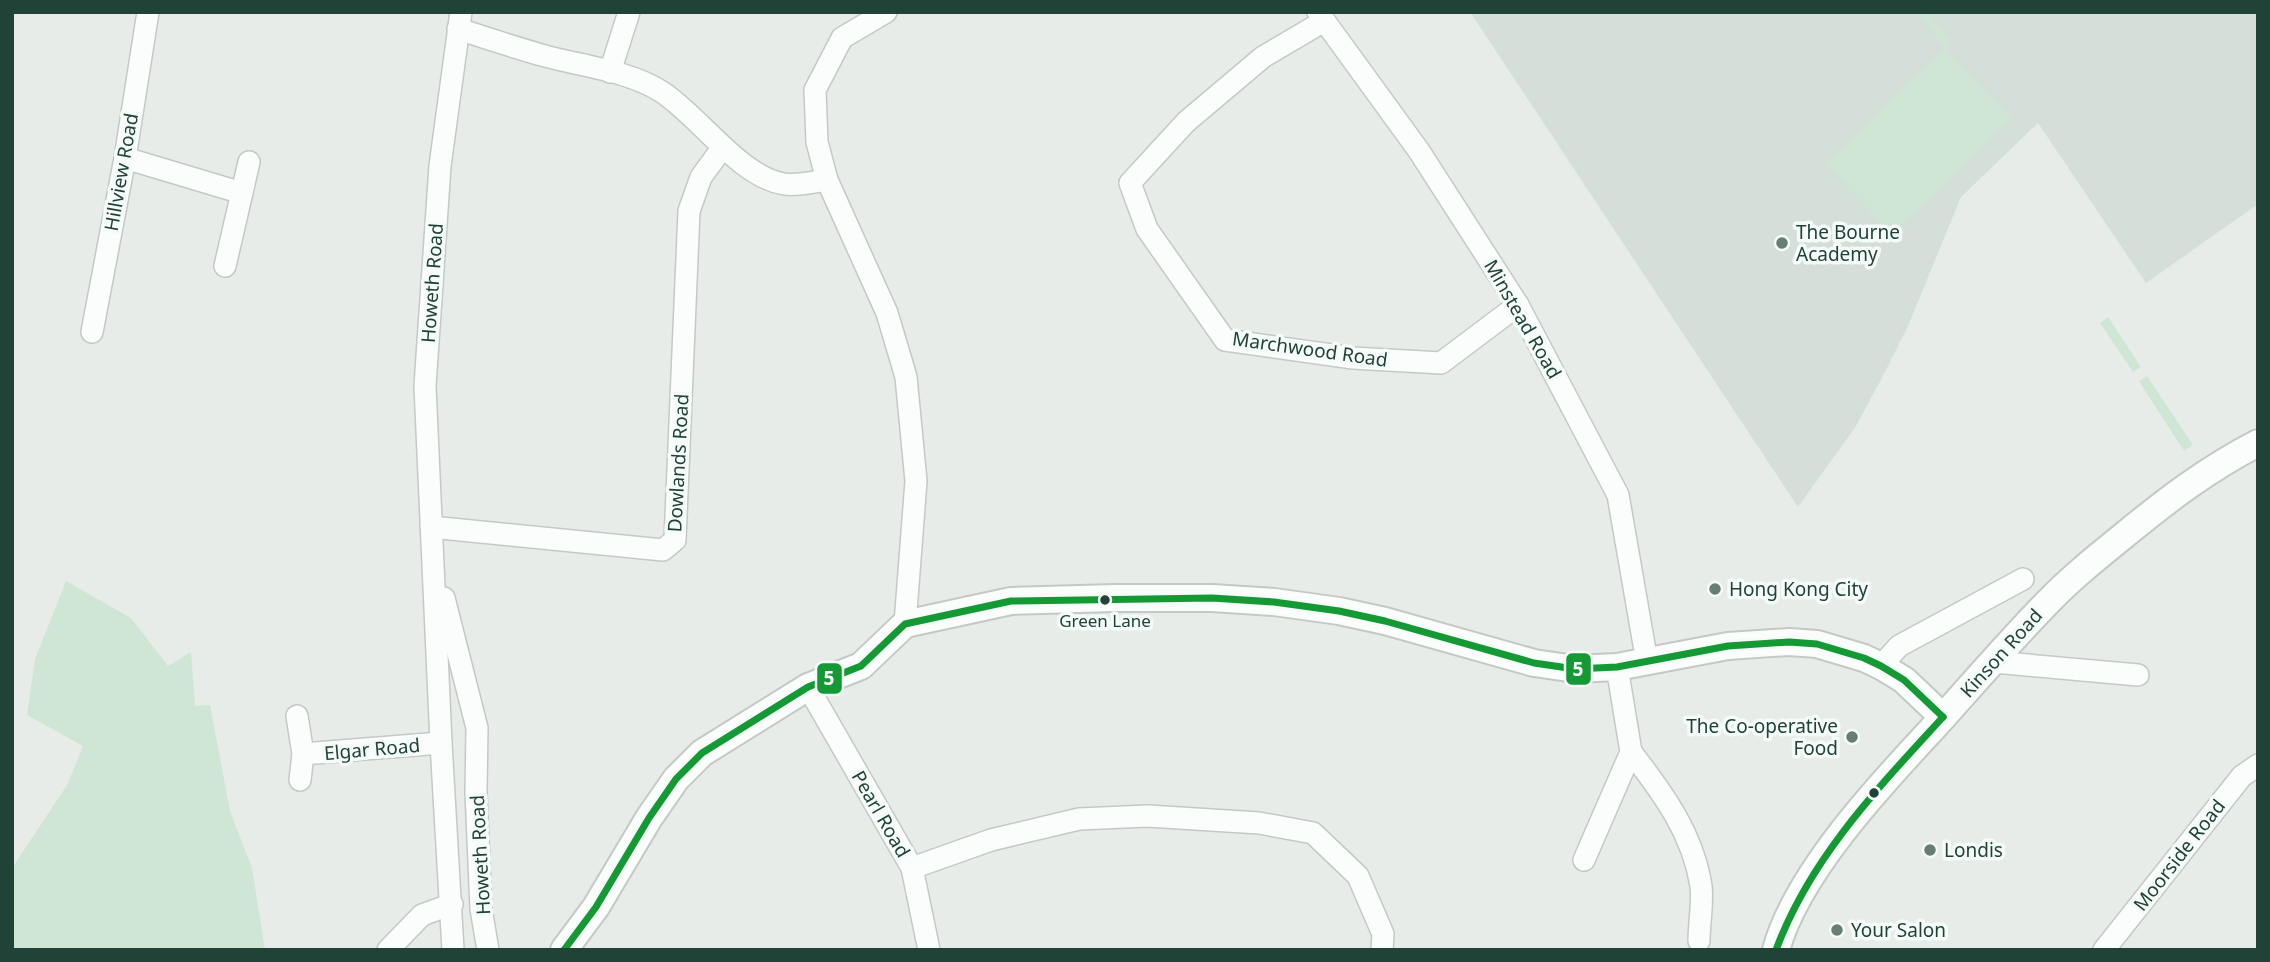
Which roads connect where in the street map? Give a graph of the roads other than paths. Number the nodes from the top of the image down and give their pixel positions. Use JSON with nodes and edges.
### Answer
{"nodes":[{"id":1,"x":148,"y":12,"type":"edge"},
{"id":2,"x":629,"y":12,"type":"edge"},
{"id":3,"x":886,"y":12,"type":"edge"},
{"id":4,"x":1321,"y":17,"type":"edge"},
{"id":5,"x":459,"y":21,"type":"edge"},
{"id":6,"x":610,"y":72,"type":"junction"},
{"id":7,"x":723,"y":147,"type":"junction"},
{"id":8,"x":125,"y":158,"type":"junction"},
{"id":9,"x":249,"y":162,"type":"dead end"},
{"id":10,"x":827,"y":180,"type":"junction"},
{"id":11,"x":242,"y":193,"type":"junction"},
{"id":12,"x":225,"y":266,"type":"dead end"},
{"id":13,"x":1518,"y":305,"type":"junction"},
{"id":14,"x":92,"y":332,"type":"dead end"},
{"id":15,"x":2258,"y":443,"type":"edge"},
{"id":16,"x":431,"y":527,"type":"junction"},
{"id":17,"x":433,"y":555,"type":"junction"},
{"id":18,"x":2023,"y":579,"type":"dead end"},
{"id":19,"x":905,"y":624,"type":"junction"},
{"id":20,"x":1647,"y":662,"type":"junction"},
{"id":21,"x":1994,"y":662,"type":"junction"},
{"id":22,"x":1881,"y":666,"type":"junction"},
{"id":23,"x":1617,"y":667,"type":"junction"},
{"id":24,"x":2138,"y":675,"type":"dead end"},
{"id":25,"x":808,"y":687,"type":"junction"},
{"id":26,"x":297,"y":716,"type":"dead end"},
{"id":27,"x":1943,"y":718,"type":"junction"},
{"id":28,"x":441,"y":743,"type":"junction"},
{"id":29,"x":1631,"y":752,"type":"junction"},
{"id":30,"x":303,"y":754,"type":"junction"},
{"id":31,"x":2258,"y":765,"type":"edge"},
{"id":32,"x":300,"y":780,"type":"dead end"},
{"id":33,"x":1584,"y":860,"type":"dead end"},
{"id":34,"x":912,"y":867,"type":"junction"},
{"id":35,"x":452,"y":904,"type":"junction"},
{"id":36,"x":1699,"y":941,"type":"dead end"},
{"id":37,"x":388,"y":950,"type":"edge"},
{"id":38,"x":453,"y":950,"type":"edge"},
{"id":39,"x":488,"y":950,"type":"edge"},
{"id":40,"x":564,"y":950,"type":"edge"},
{"id":41,"x":929,"y":950,"type":"edge"},
{"id":42,"x":1382,"y":950,"type":"edge"},
{"id":43,"x":1776,"y":950,"type":"edge"},
{"id":44,"x":2105,"y":950,"type":"edge"}],
"edges":[{"from":1,"to":8,"type":"street","name":"Hillview Road"},
{"from":2,"to":6,"type":"street"},
{"from":3,"to":10,"type":"street"},
{"from":4,"to":13,"type":"street","name":"Minstead Road"},
{"from":4,"to":13,"type":"street","name":"Marchwood Road"},
{"from":5,"to":6,"type":"street"},
{"from":5,"to":16,"type":"street","name":"Howeth Road"},
{"from":6,"to":7,"type":"street"},
{"from":7,"to":10,"type":"street"},
{"from":7,"to":16,"type":"street","name":"Dowlands Road"},
{"from":8,"to":11,"type":"street"},
{"from":8,"to":14,"type":"street","name":"Hillview Road"},
{"from":9,"to":11,"type":"street"},
{"from":10,"to":19,"type":"street"},
{"from":11,"to":12,"type":"street"},
{"from":13,"to":20,"type":"street","name":"Minstead Road"},
{"from":15,"to":21,"type":"street","name":"Kinson Road"},
{"from":16,"to":17,"type":"street","name":"Howeth Road"},
{"from":17,"to":28,"type":"street","name":"Howeth Road"},
{"from":17,"to":39,"type":"street","name":"Howeth Road"},
{"from":18,"to":22,"type":"street"},
{"from":19,"to":23,"type":"street"},
{"from":19,"to":25,"type":"street"},
{"from":20,"to":22,"type":"street"},
{"from":20,"to":23,"type":"street"},
{"from":21,"to":24,"type":"street"},
{"from":21,"to":27,"type":"street","name":"Kinson Road"},
{"from":22,"to":27,"type":"street"},
{"from":23,"to":29,"type":"street"},
{"from":25,"to":34,"type":"street","name":"Pearl Road"},
{"from":25,"to":40,"type":"street"},
{"from":26,"to":30,"type":"street","name":"Elgar Road"},
{"from":27,"to":43,"type":"street","name":"Kinson Road"},
{"from":28,"to":30,"type":"street","name":"Elgar Road"},
{"from":28,"to":35,"type":"street","name":"Howeth Road"},
{"from":29,"to":33,"type":"street"},
{"from":29,"to":36,"type":"street"},
{"from":30,"to":32,"type":"street","name":"Elgar Road"},
{"from":31,"to":44,"type":"street","name":"Moorside Road"},
{"from":34,"to":41,"type":"street","name":"Pearl Road"},
{"from":34,"to":42,"type":"street"},
{"from":35,"to":37,"type":"street","name":"Howeth Road"},
{"from":35,"to":38,"type":"street","name":"Howeth Road"}]}
